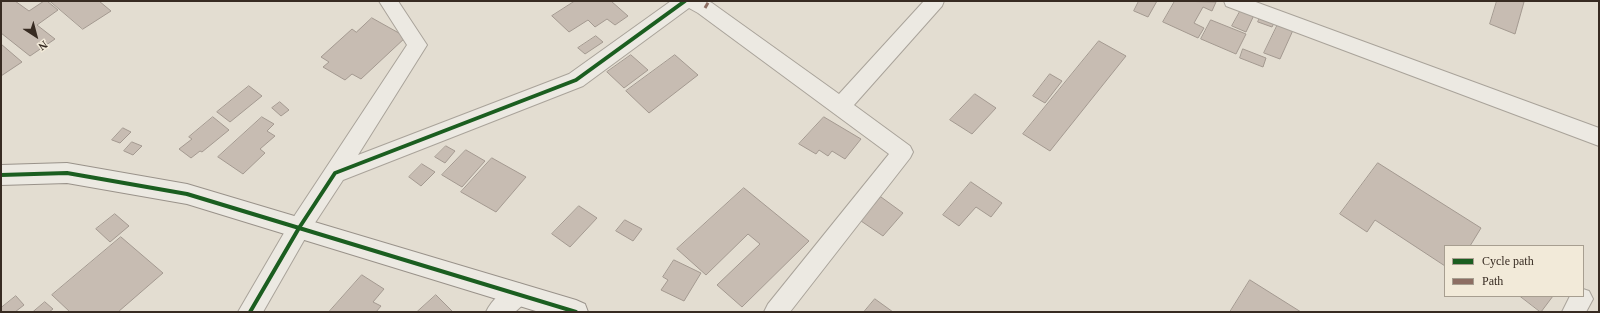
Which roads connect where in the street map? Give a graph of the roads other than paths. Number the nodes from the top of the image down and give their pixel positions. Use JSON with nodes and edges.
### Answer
{"nodes":[{"id":1,"x":388,"y":1,"type":"edge"},
{"id":2,"x":685,"y":1,"type":"edge"},
{"id":3,"x":691,"y":1,"type":"edge"},
{"id":4,"x":1233,"y":1,"type":"edge"},
{"id":5,"x":924,"y":5,"type":"edge"},
{"id":6,"x":841,"y":106,"type":"junction"},
{"id":7,"x":1599,"y":137,"type":"edge"},
{"id":8,"x":335,"y":173,"type":"junction"},
{"id":9,"x":1,"y":174,"type":"edge"},
{"id":10,"x":299,"y":228,"type":"junction"},
{"id":11,"x":518,"y":294,"type":"junction"},
{"id":12,"x":250,"y":312,"type":"edge"},
{"id":13,"x":498,"y":312,"type":"edge"},
{"id":14,"x":576,"y":312,"type":"edge"},
{"id":15,"x":776,"y":312,"type":"edge"}],
"edges":[{"from":1,"to":8,"type":"street"},
{"from":2,"to":8,"type":"street"},
{"from":3,"to":6,"type":"street"},
{"from":4,"to":7,"type":"street"},
{"from":5,"to":6,"type":"street"},
{"from":6,"to":15,"type":"street"},
{"from":8,"to":10,"type":"street"},
{"from":9,"to":10,"type":"street"},
{"from":10,"to":11,"type":"street"},
{"from":10,"to":12,"type":"street"},
{"from":11,"to":13,"type":"street"},
{"from":11,"to":14,"type":"street"}]}
